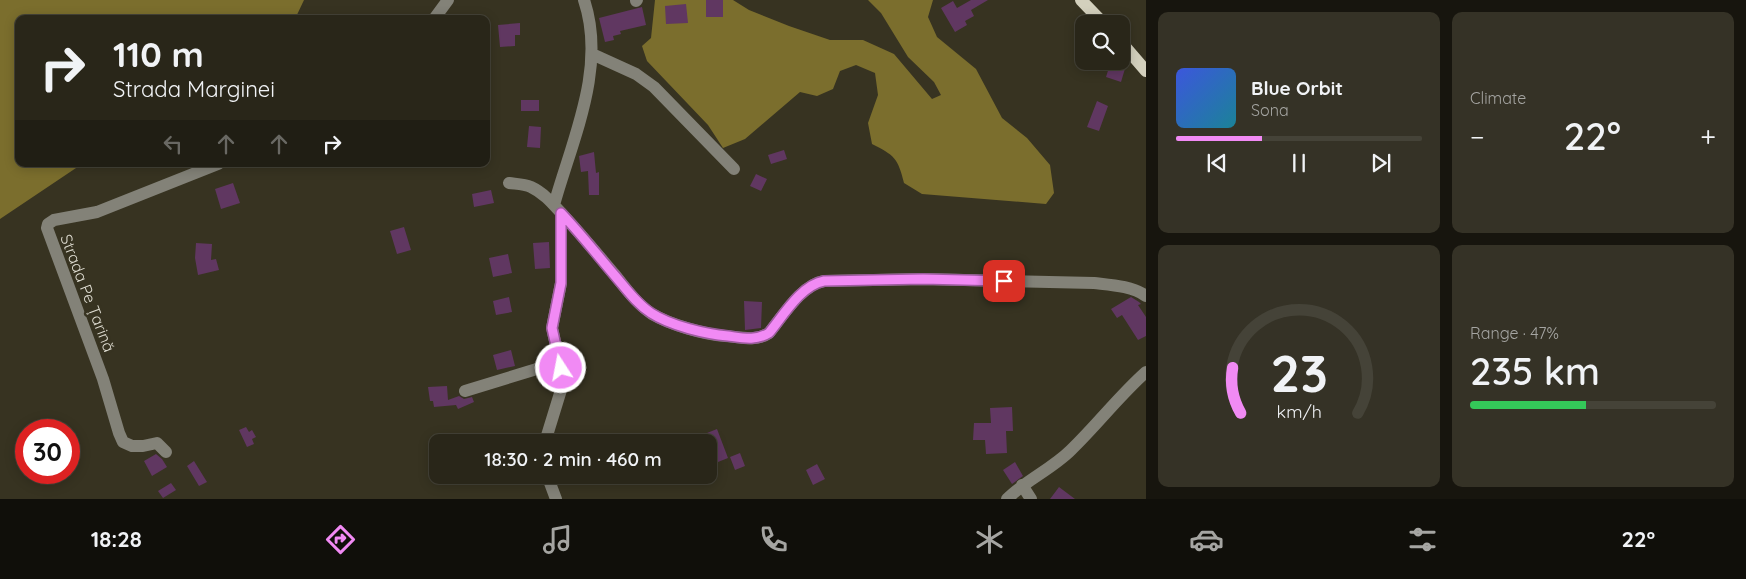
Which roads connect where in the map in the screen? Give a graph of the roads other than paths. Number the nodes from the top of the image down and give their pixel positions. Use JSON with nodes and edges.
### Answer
{"nodes":[{"id":1,"x":448,"y":0,"type":"edge"},
{"id":2,"x":584,"y":0,"type":"edge"},
{"id":3,"x":1082,"y":0,"type":"edge"},
{"id":4,"x":437,"y":15,"type":"edge"},
{"id":5,"x":1096,"y":15,"type":"edge"},
{"id":6,"x":1130,"y":49,"type":"edge"},
{"id":7,"x":592,"y":54,"type":"junction"},
{"id":8,"x":1141,"y":57,"type":"edge"},
{"id":9,"x":1146,"y":71,"type":"edge"},
{"id":10,"x":210,"y":167,"type":"edge"},
{"id":11,"x":734,"y":169,"type":"dead end"},
{"id":12,"x":509,"y":183,"type":"dead end"},
{"id":13,"x":558,"y":209,"type":"junction"},
{"id":14,"x":1146,"y":296,"type":"edge"},
{"id":15,"x":559,"y":357,"type":"junction"},
{"id":16,"x":1146,"y":372,"type":"edge"},
{"id":17,"x":465,"y":391,"type":"dead end"},
{"id":18,"x":548,"y":434,"type":"edge"},
{"id":19,"x":166,"y":452,"type":"dead end"},
{"id":20,"x":550,"y":484,"type":"edge"},
{"id":21,"x":1022,"y":485,"type":"junction"},
{"id":22,"x":556,"y":499,"type":"edge"},
{"id":23,"x":1007,"y":499,"type":"edge"},
{"id":24,"x":1031,"y":499,"type":"edge"}],
"edges":[{"from":1,"to":4,"type":"street"},
{"from":2,"to":7,"type":"street"},
{"from":3,"to":5,"type":"main road"},
{"from":6,"to":8,"type":"main road"},
{"from":7,"to":11,"type":"street"},
{"from":7,"to":13,"type":"street"},
{"from":8,"to":9,"type":"main road"},
{"from":10,"to":19,"type":"street","name":"Strada Pe Țarină"},
{"from":12,"to":13,"type":"street"},
{"from":13,"to":14,"type":"street"},
{"from":13,"to":15,"type":"street"},
{"from":15,"to":17,"type":"street"},
{"from":15,"to":18,"type":"street"},
{"from":16,"to":21,"type":"street"},
{"from":20,"to":22,"type":"street"},
{"from":21,"to":23,"type":"street"},
{"from":21,"to":24,"type":"street"}]}
